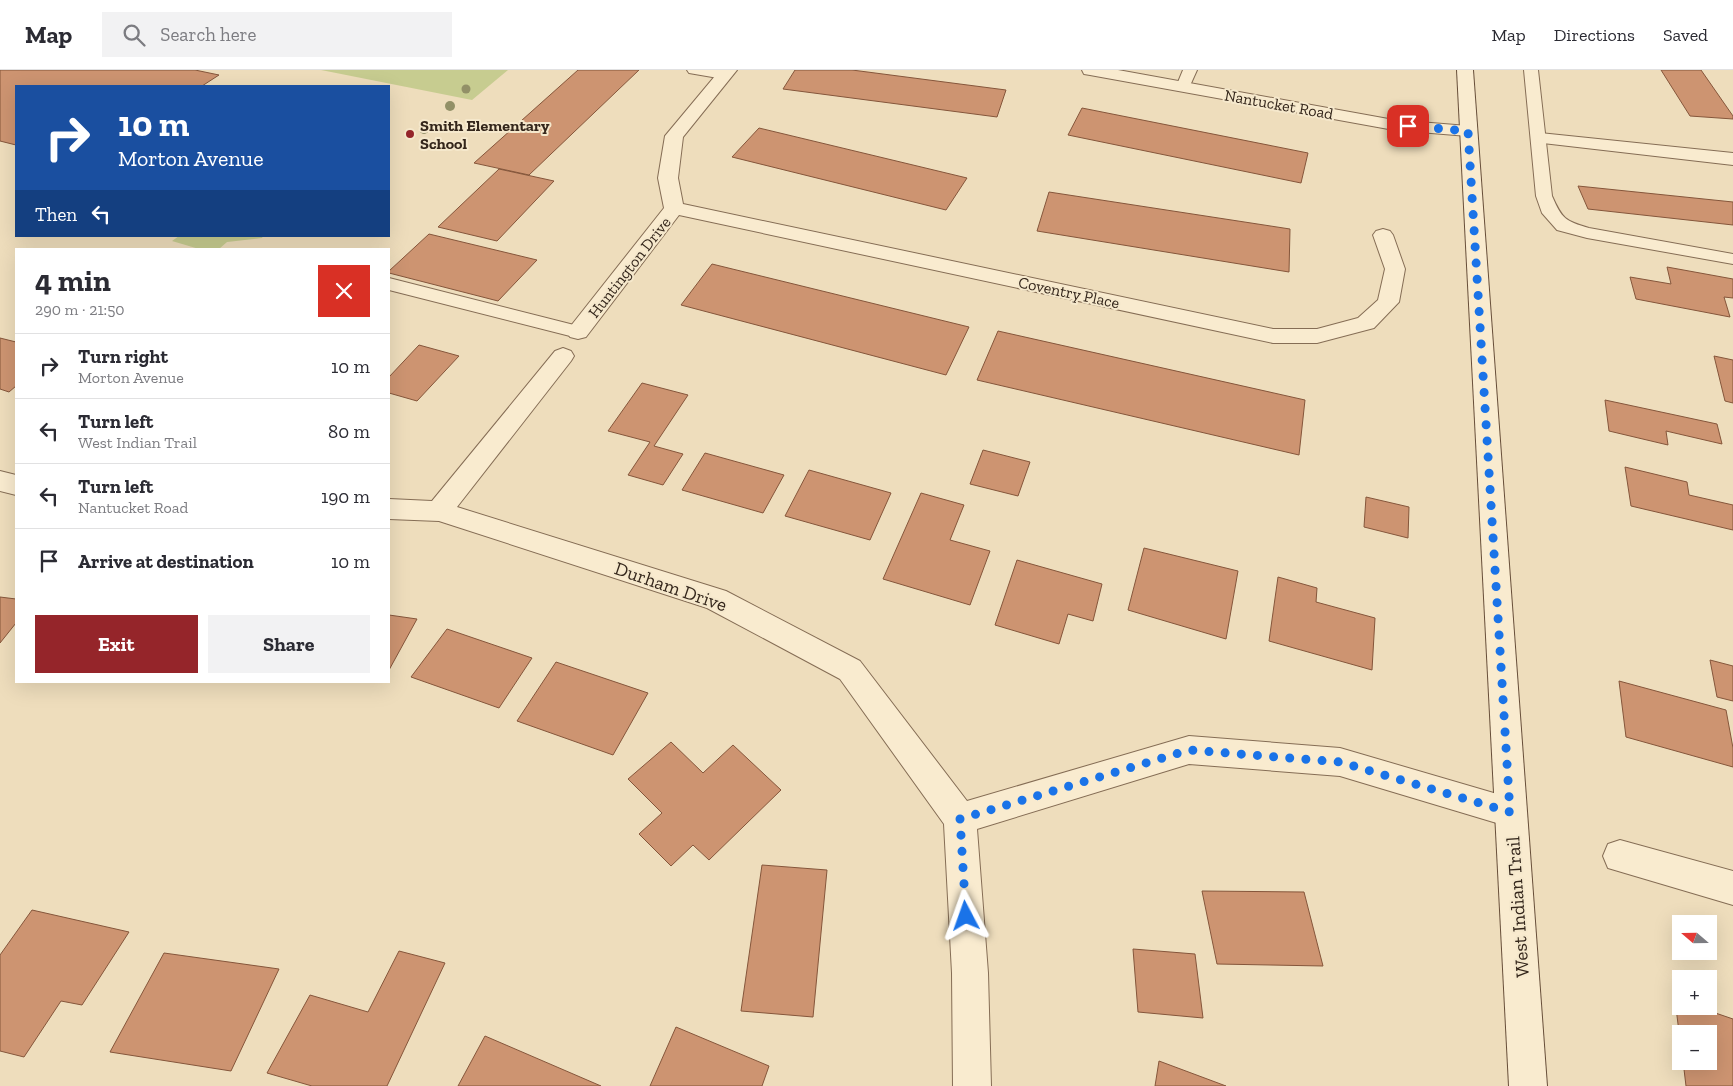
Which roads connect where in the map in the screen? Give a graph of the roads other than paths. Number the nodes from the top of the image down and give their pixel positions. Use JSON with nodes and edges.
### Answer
{"nodes":[{"id":1,"x":694,"y":70,"type":"edge"},
{"id":2,"x":1090,"y":70,"type":"edge"},
{"id":3,"x":1190,"y":70,"type":"edge"},
{"id":4,"x":1465,"y":70,"type":"edge"},
{"id":5,"x":1531,"y":70,"type":"edge"},
{"id":6,"x":726,"y":73,"type":"edge"},
{"id":7,"x":1183,"y":87,"type":"junction"},
{"id":8,"x":1468,"y":131,"type":"junction"},
{"id":9,"x":1540,"y":138,"type":"junction"},
{"id":10,"x":1733,"y":159,"type":"edge"},
{"id":11,"x":674,"y":208,"type":"junction"},
{"id":12,"x":1382,"y":235,"type":"dead end"},
{"id":13,"x":1733,"y":260,"type":"edge"},
{"id":14,"x":390,"y":284,"type":"edge"},
{"id":15,"x":578,"y":332,"type":"joint"},
{"id":16,"x":563,"y":356,"type":"dead end"},
{"id":17,"x":0,"y":481,"type":"edge"},
{"id":18,"x":15,"y":485,"type":"edge"},
{"id":19,"x":390,"y":509,"type":"edge"},
{"id":20,"x":439,"y":511,"type":"junction"},
{"id":21,"x":1510,"y":812,"type":"junction"},
{"id":22,"x":960,"y":819,"type":"junction"},
{"id":23,"x":1620,"y":856,"type":"dead end"},
{"id":24,"x":1733,"y":888,"type":"edge"},
{"id":25,"x":972,"y":1086,"type":"edge"},
{"id":26,"x":1528,"y":1086,"type":"edge"}],
"edges":[{"from":1,"to":6,"type":"lane"},
{"from":2,"to":7,"type":"street","name":"Nantucket Road"},
{"from":3,"to":7,"type":"lane"},
{"from":4,"to":8,"type":"street","name":"West Indian Trail"},
{"from":5,"to":9,"type":"lane"},
{"from":6,"to":11,"type":"street","name":"Huntington Drive"},
{"from":7,"to":8,"type":"street","name":"Nantucket Road"},
{"from":8,"to":21,"type":"street","name":"West Indian Trail"},
{"from":9,"to":10,"type":"street"},
{"from":9,"to":13,"type":"lane"},
{"from":11,"to":12,"type":"street","name":"Coventry Place"},
{"from":11,"to":15,"type":"street","name":"Huntington Drive"},
{"from":14,"to":15,"type":"lane"},
{"from":16,"to":20,"type":"street"},
{"from":17,"to":18,"type":"street"},
{"from":19,"to":20,"type":"street","name":"Durham Drive"},
{"from":20,"to":22,"type":"street","name":"Durham Drive"},
{"from":21,"to":22,"type":"street"},
{"from":21,"to":26,"type":"street","name":"West Indian Trail"},
{"from":22,"to":25,"type":"street"},
{"from":23,"to":24,"type":"street"}]}
